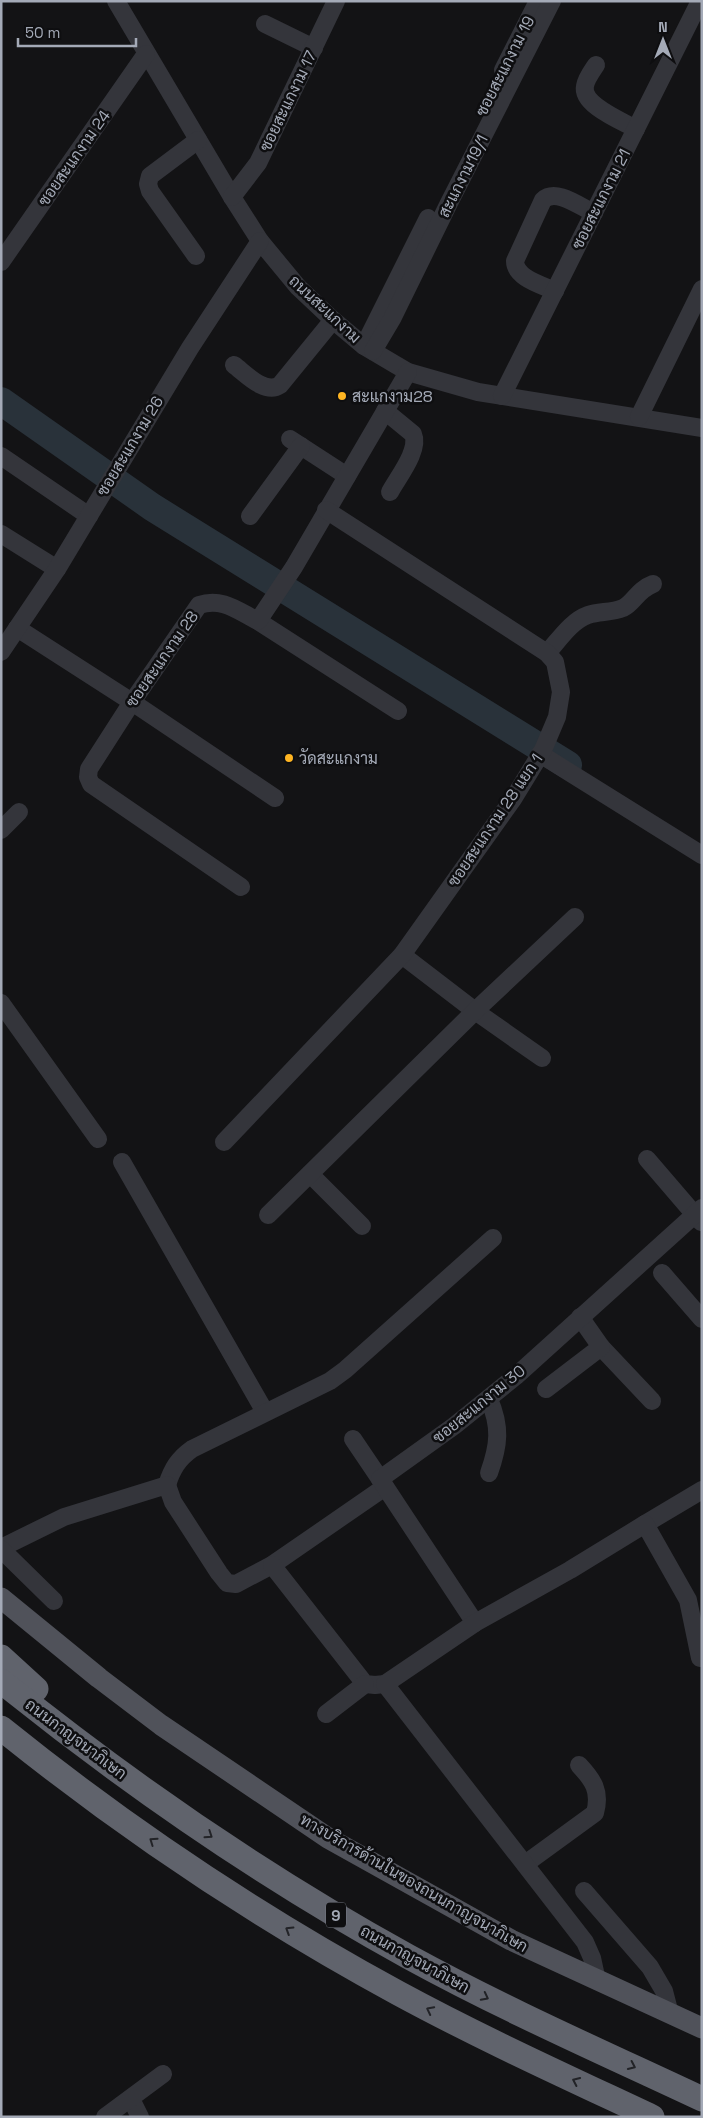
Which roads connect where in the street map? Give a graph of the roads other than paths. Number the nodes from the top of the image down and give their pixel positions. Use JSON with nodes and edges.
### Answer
{"nodes":[{"id":1,"x":336,"y":1,"type":"edge"},
{"id":2,"x":538,"y":1,"type":"edge"},
{"id":3,"x":552,"y":1,"type":"edge"},
{"id":4,"x":700,"y":1,"type":"edge"},
{"id":5,"x":120,"y":3,"type":"edge"},
{"id":6,"x":266,"y":24,"type":"dead end"},
{"id":7,"x":314,"y":48,"type":"junction"},
{"id":8,"x":146,"y":54,"type":"junction"},
{"id":9,"x":596,"y":65,"type":"dead end"},
{"id":10,"x":636,"y":130,"type":"junction"},
{"id":11,"x":198,"y":140,"type":"junction"},
{"id":12,"x":232,"y":197,"type":"junction"},
{"id":13,"x":594,"y":213,"type":"junction"},
{"id":14,"x":260,"y":241,"type":"junction"},
{"id":15,"x":196,"y":256,"type":"dead end"},
{"id":16,"x":1,"y":262,"type":"edge"},
{"id":17,"x":702,"y":289,"type":"edge"},
{"id":18,"x":555,"y":291,"type":"junction"},
{"id":19,"x":333,"y":320,"type":"junction"},
{"id":20,"x":369,"y":348,"type":"junction"},
{"id":21,"x":234,"y":365,"type":"dead end"},
{"id":22,"x":408,"y":372,"type":"junction"},
{"id":23,"x":502,"y":396,"type":"junction"},
{"id":24,"x":385,"y":412,"type":"junction"},
{"id":25,"x":639,"y":417,"type":"junction"},
{"id":26,"x":702,"y":428,"type":"edge"},
{"id":27,"x":1,"y":456,"type":"edge"},
{"id":28,"x":347,"y":476,"type":"junction"},
{"id":29,"x":390,"y":492,"type":"dead end"},
{"id":30,"x":326,"y":510,"type":"junction"},
{"id":31,"x":89,"y":516,"type":"junction"},
{"id":32,"x":250,"y":516,"type":"dead end"},
{"id":33,"x":1,"y":534,"type":"edge"},
{"id":34,"x":57,"y":568,"type":"junction"},
{"id":35,"x":652,"y":584,"type":"dead end"},
{"id":36,"x":258,"y":621,"type":"junction"},
{"id":37,"x":17,"y":628,"type":"junction"},
{"id":38,"x":1,"y":652,"type":"edge"},
{"id":39,"x":547,"y":652,"type":"junction"},
{"id":40,"x":132,"y":702,"type":"junction"},
{"id":41,"x":398,"y":711,"type":"dead end"},
{"id":42,"x":541,"y":752,"type":"junction"},
{"id":43,"x":275,"y":798,"type":"dead end"},
{"id":44,"x":19,"y":812,"type":"dead end"},
{"id":45,"x":1,"y":830,"type":"edge"},
{"id":46,"x":702,"y":855,"type":"edge"},
{"id":47,"x":241,"y":887,"type":"dead end"},
{"id":48,"x":575,"y":917,"type":"dead end"},
{"id":49,"x":402,"y":955,"type":"junction"},
{"id":50,"x":1,"y":1003,"type":"edge"},
{"id":51,"x":475,"y":1011,"type":"junction"},
{"id":52,"x":542,"y":1058,"type":"dead end"},
{"id":53,"x":98,"y":1139,"type":"dead end"},
{"id":54,"x":224,"y":1142,"type":"dead end"},
{"id":55,"x":647,"y":1159,"type":"dead end"},
{"id":56,"x":122,"y":1162,"type":"dead end"},
{"id":57,"x":310,"y":1174,"type":"junction"},
{"id":58,"x":699,"y":1215,"type":"edge"},
{"id":59,"x":268,"y":1216,"type":"dead end"},
{"id":60,"x":362,"y":1226,"type":"dead end"},
{"id":61,"x":493,"y":1238,"type":"dead end"},
{"id":62,"x":662,"y":1273,"type":"dead end"},
{"id":63,"x":580,"y":1317,"type":"junction"},
{"id":64,"x":702,"y":1319,"type":"edge"},
{"id":65,"x":601,"y":1347,"type":"junction"},
{"id":66,"x":546,"y":1389,"type":"dead end"},
{"id":67,"x":488,"y":1399,"type":"junction"},
{"id":68,"x":652,"y":1400,"type":"dead end"},
{"id":69,"x":266,"y":1412,"type":"junction"},
{"id":70,"x":353,"y":1439,"type":"dead end"},
{"id":71,"x":489,"y":1473,"type":"dead end"},
{"id":72,"x":383,"y":1483,"type":"junction"},
{"id":73,"x":167,"y":1485,"type":"junction"},
{"id":74,"x":702,"y":1490,"type":"edge"},
{"id":75,"x":645,"y":1524,"type":"junction"},
{"id":76,"x":1,"y":1549,"type":"edge"},
{"id":77,"x":272,"y":1565,"type":"junction"},
{"id":78,"x":1,"y":1598,"type":"edge"},
{"id":79,"x":54,"y":1601,"type":"dead end"},
{"id":80,"x":475,"y":1623,"type":"junction"},
{"id":81,"x":1,"y":1657,"type":"edge"},
{"id":82,"x":700,"y":1658,"type":"dead end"},
{"id":83,"x":1,"y":1681,"type":"edge"},
{"id":84,"x":365,"y":1684,"type":"junction"},
{"id":85,"x":385,"y":1684,"type":"junction"},
{"id":86,"x":326,"y":1714,"type":"dead end"},
{"id":87,"x":1,"y":1728,"type":"edge"},
{"id":88,"x":1,"y":1739,"type":"edge"},
{"id":89,"x":578,"y":1765,"type":"dead end"},
{"id":90,"x":88,"y":1795,"type":"junction"},
{"id":91,"x":174,"y":1812,"type":"junction"},
{"id":92,"x":525,"y":1864,"type":"junction"},
{"id":93,"x":584,"y":1891,"type":"dead end"},
{"id":94,"x":596,"y":1981,"type":"junction"},
{"id":95,"x":670,"y":2014,"type":"junction"},
{"id":96,"x":702,"y":2028,"type":"edge"},
{"id":97,"x":162,"y":2074,"type":"dead end"},
{"id":98,"x":131,"y":2099,"type":"junction"},
{"id":99,"x":702,"y":2099,"type":"edge"},
{"id":100,"x":105,"y":2117,"type":"edge"},
{"id":101,"x":140,"y":2117,"type":"edge"},
{"id":102,"x":652,"y":2117,"type":"edge"}],
"edges":[{"from":1,"to":7,"type":"street","name":"ซอยสะแกงาม 17"},
{"from":2,"to":20,"type":"street","name":"ซอยสะแกงาม 19"},
{"from":3,"to":20,"type":"street","name":"สะแกงาม19/1"},
{"from":4,"to":10,"type":"street","name":"ซอยสะแกงาม 21"},
{"from":5,"to":8,"type":"street","name":"ถนนสะแกงาม"},
{"from":6,"to":7,"type":"street"},
{"from":7,"to":12,"type":"street","name":"ซอยสะแกงาม 17"},
{"from":8,"to":11,"type":"street","name":"ถนนสะแกงาม"},
{"from":8,"to":16,"type":"street","name":"ซอยสะแกงาม 24"},
{"from":9,"to":10,"type":"street"},
{"from":10,"to":13,"type":"street","name":"ซอยสะแกงาม 21"},
{"from":11,"to":12,"type":"street","name":"ถนนสะแกงาม"},
{"from":11,"to":15,"type":"street"},
{"from":12,"to":14,"type":"street","name":"ถนนสะแกงาม"},
{"from":13,"to":18,"type":"street","name":"ซอยสะแกงาม 21"},
{"from":13,"to":18,"type":"street"},
{"from":14,"to":19,"type":"street","name":"ถนนสะแกงาม"},
{"from":14,"to":31,"type":"street","name":"ซอยสะแกงาม 26"},
{"from":17,"to":25,"type":"street"},
{"from":18,"to":23,"type":"street","name":"ซอยสะแกงาม 21"},
{"from":19,"to":20,"type":"street","name":"ถนนสะแกงาม"},
{"from":19,"to":21,"type":"street"},
{"from":20,"to":22,"type":"street","name":"ถนนสะแกงาม"},
{"from":22,"to":23,"type":"street","name":"ถนนสะแกงาม"},
{"from":22,"to":24,"type":"street"},
{"from":23,"to":25,"type":"street","name":"ถนนสะแกงาม"},
{"from":24,"to":28,"type":"street"},
{"from":24,"to":29,"type":"street"},
{"from":25,"to":26,"type":"street","name":"ถนนสะแกงาม"},
{"from":27,"to":31,"type":"street"},
{"from":28,"to":30,"type":"street"},
{"from":28,"to":32,"type":"street"},
{"from":30,"to":36,"type":"street"},
{"from":30,"to":39,"type":"street"},
{"from":31,"to":34,"type":"street","name":"ซอยสะแกงาม 26"},
{"from":33,"to":34,"type":"street"},
{"from":34,"to":37,"type":"street","name":"ซอยสะแกงาม 26"},
{"from":35,"to":39,"type":"street"},
{"from":36,"to":40,"type":"street","name":"ซอยสะแกงาม 28"},
{"from":36,"to":41,"type":"street","name":"ซอยสะแกงาม 28"},
{"from":37,"to":38,"type":"street","name":"ซอยสะแกงาม 26"},
{"from":37,"to":40,"type":"street"},
{"from":39,"to":42,"type":"street","name":"ซอยสะแกงาม 28 แยก 1"},
{"from":40,"to":43,"type":"street"},
{"from":40,"to":47,"type":"street","name":"ซอยสะแกงาม 28"},
{"from":42,"to":46,"type":"street"},
{"from":42,"to":49,"type":"street","name":"ซอยสะแกงาม 28 แยก 1"},
{"from":44,"to":45,"type":"street"},
{"from":48,"to":51,"type":"street"},
{"from":49,"to":51,"type":"street"},
{"from":49,"to":54,"type":"street","name":"ซอยสะแกงาม 28 แยก 1"},
{"from":50,"to":53,"type":"street"},
{"from":51,"to":52,"type":"street"},
{"from":51,"to":57,"type":"street"},
{"from":55,"to":58,"type":"street"},
{"from":56,"to":69,"type":"street"},
{"from":57,"to":59,"type":"street"},
{"from":57,"to":60,"type":"street"},
{"from":58,"to":63,"type":"street","name":"ซอยสะแกงาม 30"},
{"from":61,"to":69,"type":"street"},
{"from":62,"to":64,"type":"street"},
{"from":63,"to":65,"type":"street"},
{"from":63,"to":67,"type":"street","name":"ซอยสะแกงาม 30"},
{"from":65,"to":66,"type":"street"},
{"from":65,"to":68,"type":"street"},
{"from":67,"to":71,"type":"street"},
{"from":67,"to":72,"type":"street","name":"ซอยสะแกงาม 30"},
{"from":69,"to":73,"type":"street"},
{"from":70,"to":72,"type":"street"},
{"from":72,"to":77,"type":"street","name":"ซอยสะแกงาม 30"},
{"from":72,"to":80,"type":"street"},
{"from":73,"to":76,"type":"street"},
{"from":73,"to":77,"type":"street","name":"ซอยสะแกงาม 30"},
{"from":74,"to":75,"type":"street"},
{"from":75,"to":80,"type":"street"},
{"from":75,"to":82,"type":"street"},
{"from":76,"to":79,"type":"street"},
{"from":77,"to":84,"type":"street"},
{"from":78,"to":94,"type":"main road","name":"ทางบริการด้านในของถนนกาญจนาภิเษก"},
{"from":80,"to":85,"type":"street"},
{"from":81,"to":91,"type":"highway"},
{"from":83,"to":91,"type":"highway","name":"ถนนกาญจนาภิเษก","number":"9"},
{"from":84,"to":85,"type":"street"},
{"from":84,"to":86,"type":"street"},
{"from":85,"to":92,"type":"street"},
{"from":87,"to":90,"type":"highway","number":"9"},
{"from":88,"to":90,"type":"highway"},
{"from":89,"to":92,"type":"street"},
{"from":102,"to":90,"type":"highway","number":"9","one_way":true},
{"from":91,"to":99,"type":"highway","name":"ถนนกาญจนาภิเษก","number":"9","one_way":true},
{"from":92,"to":94,"type":"street"},
{"from":93,"to":95,"type":"street"},
{"from":94,"to":95,"type":"main road","name":"ทางบริการด้านในของถนนกาญจนาภิเษก"},
{"from":95,"to":96,"type":"main road","name":"ทางบริการด้านในของถนนกาญจนาภิเษก"},
{"from":97,"to":98,"type":"street"},
{"from":98,"to":100,"type":"street"},
{"from":98,"to":101,"type":"street"}]}
